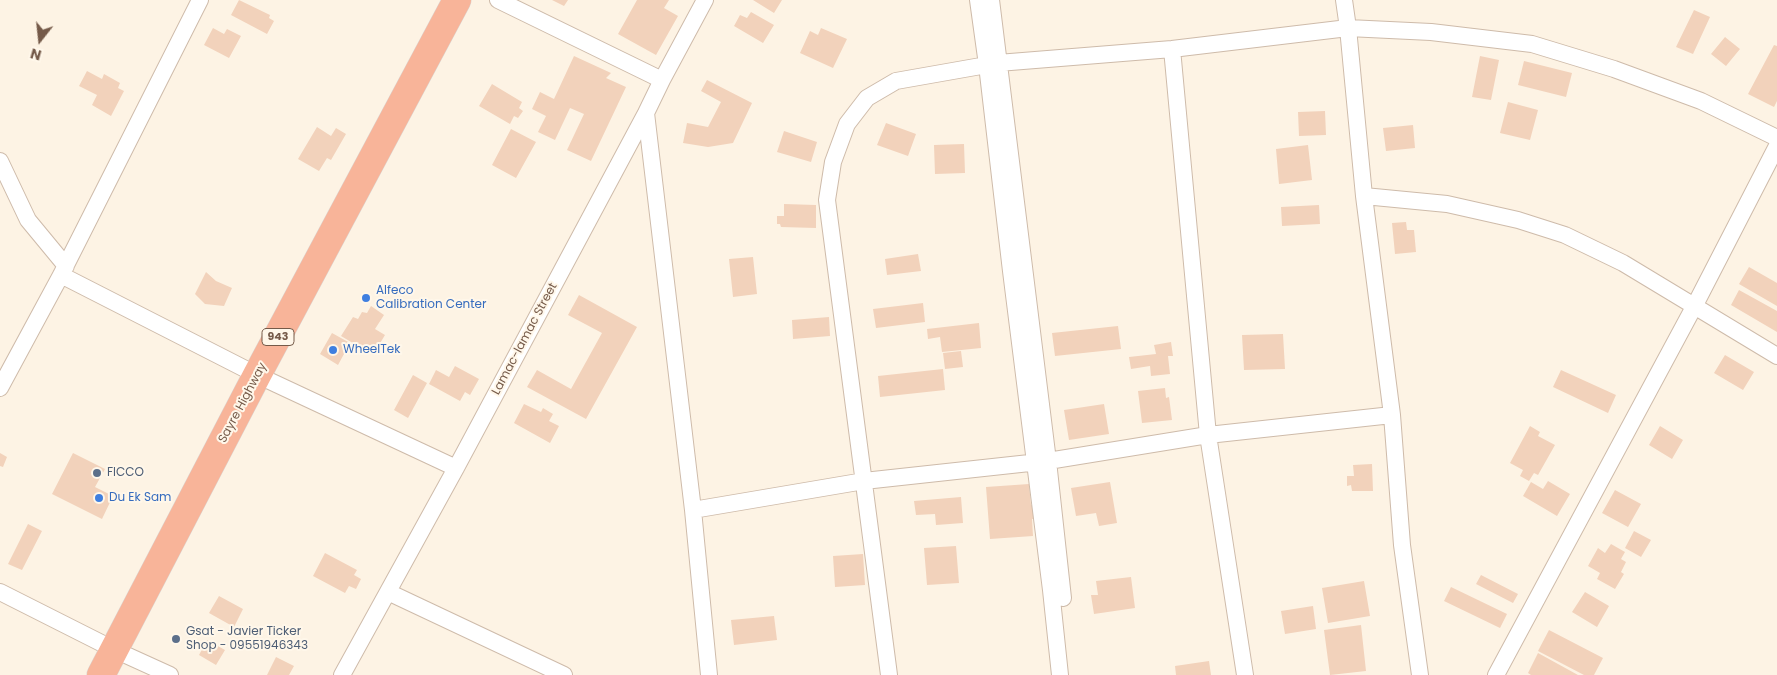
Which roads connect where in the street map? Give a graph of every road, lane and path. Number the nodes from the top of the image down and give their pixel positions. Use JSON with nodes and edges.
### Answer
{"nodes":[{"id":1,"x":200,"y":0,"type":"edge"},
{"id":2,"x":457,"y":0,"type":"edge"},
{"id":3,"x":498,"y":0,"type":"edge"},
{"id":4,"x":705,"y":0,"type":"edge"},
{"id":5,"x":978,"y":0,"type":"edge"},
{"id":6,"x":991,"y":0,"type":"edge"},
{"id":7,"x":1344,"y":0,"type":"edge"},
{"id":8,"x":1348,"y":28,"type":"junction"},
{"id":9,"x":1172,"y":49,"type":"junction"},
{"id":10,"x":992,"y":64,"type":"junction"},
{"id":11,"x":662,"y":80,"type":"junction"},
{"id":12,"x":646,"y":114,"type":"junction"},
{"id":13,"x":1777,"y":138,"type":"edge"},
{"id":14,"x":1777,"y":146,"type":"edge"},
{"id":15,"x":0,"y":160,"type":"edge"},
{"id":16,"x":1364,"y":196,"type":"junction"},
{"id":17,"x":63,"y":271,"type":"junction"},
{"id":18,"x":1695,"y":305,"type":"junction"},
{"id":19,"x":1777,"y":356,"type":"edge"},
{"id":20,"x":258,"y":375,"type":"junction"},
{"id":21,"x":2,"y":382,"type":"edge"},
{"id":22,"x":1392,"y":415,"type":"junction"},
{"id":23,"x":1208,"y":435,"type":"junction"},
{"id":24,"x":1041,"y":462,"type":"junction"},
{"id":25,"x":456,"y":468,"type":"junction"},
{"id":26,"x":864,"y":480,"type":"junction"},
{"id":27,"x":693,"y":510,"type":"junction"},
{"id":28,"x":0,"y":592,"type":"edge"},
{"id":29,"x":388,"y":592,"type":"junction"},
{"id":30,"x":115,"y":650,"type":"junction"},
{"id":31,"x":101,"y":675,"type":"edge"},
{"id":32,"x":170,"y":675,"type":"edge"},
{"id":33,"x":342,"y":675,"type":"edge"},
{"id":34,"x":564,"y":675,"type":"edge"},
{"id":35,"x":709,"y":675,"type":"edge"},
{"id":36,"x":889,"y":675,"type":"edge"},
{"id":37,"x":1060,"y":675,"type":"edge"},
{"id":38,"x":1071,"y":675,"type":"edge"},
{"id":39,"x":1244,"y":675,"type":"edge"},
{"id":40,"x":1420,"y":675,"type":"edge"},
{"id":41,"x":1496,"y":675,"type":"edge"}],
"edges":[{"from":1,"to":17,"type":"street"},
{"from":2,"to":20,"type":"highway","name":"Sayre Highway","number":"943"},
{"from":3,"to":11,"type":"street"},
{"from":4,"to":11,"type":"street","name":"Lamac-lamac Street"},
{"from":5,"to":10,"type":"street"},
{"from":6,"to":10,"type":"street"},
{"from":7,"to":8,"type":"street"},
{"from":8,"to":9,"type":"street"},
{"from":8,"to":13,"type":"street"},
{"from":8,"to":16,"type":"street"},
{"from":9,"to":10,"type":"street"},
{"from":9,"to":23,"type":"street"},
{"from":10,"to":24,"type":"street"},
{"from":10,"to":26,"type":"street"},
{"from":11,"to":12,"type":"street","name":"Lamac-lamac Street"},
{"from":12,"to":25,"type":"street","name":"Lamac-lamac Street"},
{"from":12,"to":27,"type":"street"},
{"from":14,"to":18,"type":"street"},
{"from":15,"to":17,"type":"street"},
{"from":16,"to":18,"type":"street"},
{"from":16,"to":22,"type":"street"},
{"from":17,"to":20,"type":"street"},
{"from":17,"to":21,"type":"street"},
{"from":18,"to":19,"type":"street"},
{"from":18,"to":41,"type":"street"},
{"from":20,"to":25,"type":"street"},
{"from":20,"to":30,"type":"highway","name":"Sayre Highway","number":"943"},
{"from":22,"to":23,"type":"street"},
{"from":22,"to":40,"type":"street"},
{"from":23,"to":24,"type":"street"},
{"from":23,"to":39,"type":"street"},
{"from":24,"to":26,"type":"street"},
{"from":24,"to":37,"type":"street"},
{"from":24,"to":38,"type":"street"},
{"from":25,"to":29,"type":"street","name":"Lamac-lamac Street"},
{"from":26,"to":27,"type":"street"},
{"from":26,"to":36,"type":"street"},
{"from":27,"to":35,"type":"street"},
{"from":28,"to":30,"type":"street"},
{"from":29,"to":33,"type":"street","name":"Lamac-lamac Street"},
{"from":29,"to":34,"type":"street"},
{"from":30,"to":31,"type":"highway","name":"Sayre Highway","number":"943"},
{"from":30,"to":32,"type":"street"}]}
